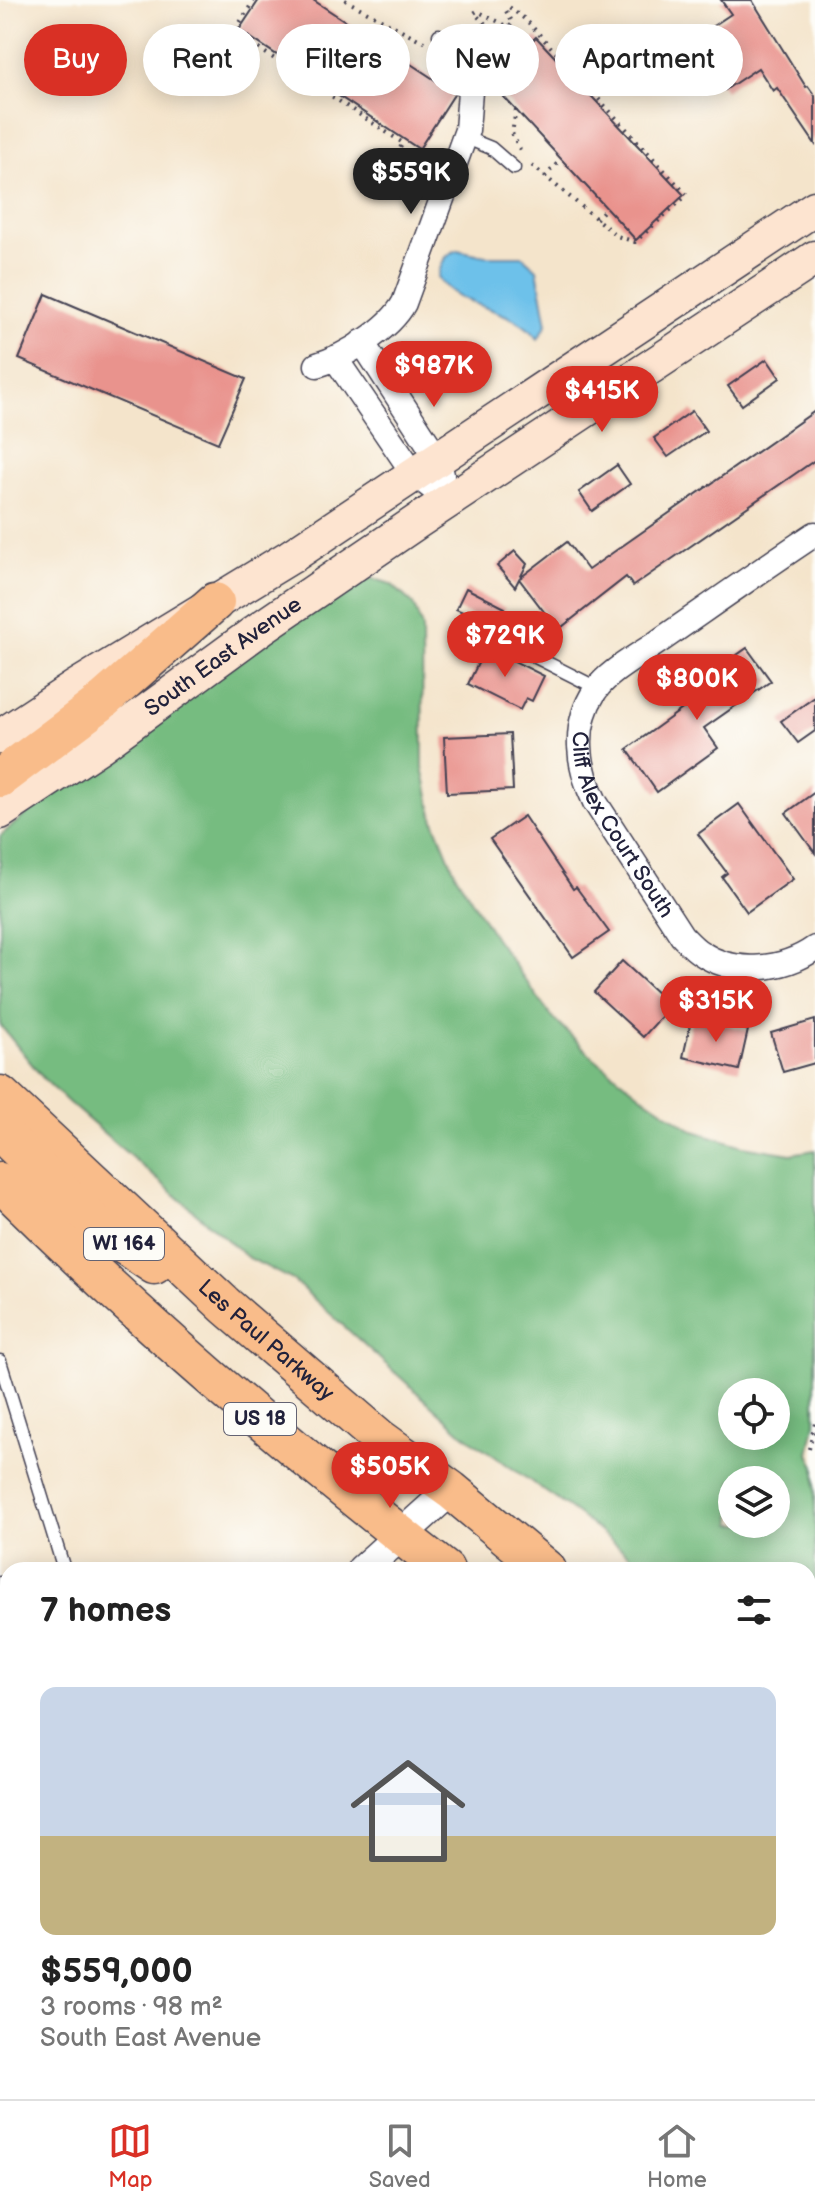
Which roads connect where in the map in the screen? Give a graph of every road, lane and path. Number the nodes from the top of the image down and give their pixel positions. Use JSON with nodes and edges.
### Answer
{"nodes":[{"id":1,"x":254,"y":0,"type":"edge"},
{"id":2,"x":345,"y":0,"type":"edge"},
{"id":3,"x":485,"y":24,"type":"edge"},
{"id":4,"x":503,"y":24,"type":"edge"},
{"id":5,"x":512,"y":24,"type":"edge"},
{"id":6,"x":529,"y":24,"type":"edge"},
{"id":7,"x":539,"y":32,"type":"edge"},
{"id":8,"x":426,"y":43,"type":"edge"},
{"id":9,"x":471,"y":96,"type":"edge"},
{"id":10,"x":516,"y":110,"type":"dead end"},
{"id":11,"x":464,"y":137,"type":"junction"},
{"id":12,"x":499,"y":155,"type":"junction"},
{"id":13,"x":561,"y":159,"type":"dead end"},
{"id":14,"x":519,"y":163,"type":"junction"},
{"id":15,"x":545,"y":177,"type":"junction"},
{"id":16,"x":442,"y":201,"type":"junction"},
{"id":17,"x":606,"y":208,"type":"dead end"},
{"id":18,"x":815,"y":208,"type":"edge"},
{"id":19,"x":596,"y":219,"type":"junction"},
{"id":20,"x":815,"y":258,"type":"edge"},
{"id":21,"x":362,"y":342,"type":"junction"},
{"id":22,"x":426,"y":467,"type":"junction"},
{"id":23,"x":448,"y":500,"type":"junction"},
{"id":24,"x":815,"y":534,"type":"edge"},
{"id":25,"x":215,"y":602,"type":"junction"},
{"id":26,"x":492,"y":635,"type":"dead end"},
{"id":27,"x":597,"y":688,"type":"junction"},
{"id":28,"x":0,"y":737,"type":"edge"},
{"id":29,"x":0,"y":778,"type":"edge"},
{"id":30,"x":0,"y":812,"type":"edge"},
{"id":31,"x":815,"y":948,"type":"edge"},
{"id":32,"x":0,"y":1068,"type":"edge"},
{"id":33,"x":0,"y":1095,"type":"edge"},
{"id":34,"x":16,"y":1129,"type":"edge"},
{"id":35,"x":0,"y":1182,"type":"edge"},
{"id":36,"x":0,"y":1361,"type":"edge"},
{"id":37,"x":815,"y":1423,"type":"edge"},
{"id":38,"x":809,"y":1449,"type":"dead end"},
{"id":39,"x":451,"y":1490,"type":"junction"},
{"id":40,"x":402,"y":1536,"type":"junction"},
{"id":41,"x":62,"y":1562,"type":"edge"},
{"id":42,"x":371,"y":1562,"type":"edge"},
{"id":43,"x":435,"y":1562,"type":"edge"},
{"id":44,"x":537,"y":1562,"type":"edge"}],
"edges":[{"from":1,"to":16,"type":"path"},
{"from":2,"to":8,"type":"path"},
{"from":3,"to":4,"type":"path"},
{"from":5,"to":6,"type":"path"},
{"from":7,"to":19,"type":"path"},
{"from":9,"to":11,"type":"street"},
{"from":10,"to":14,"type":"path"},
{"from":11,"to":12,"type":"lane"},
{"from":11,"to":16,"type":"street"},
{"from":12,"to":14,"type":"lane"},
{"from":12,"to":14,"type":"path"},
{"from":13,"to":15,"type":"path"},
{"from":14,"to":15,"type":"path"},
{"from":15,"to":19,"type":"path"},
{"from":16,"to":21,"type":"street"},
{"from":17,"to":19,"type":"path"},
{"from":18,"to":22,"type":"main road","name":"South East Avenue"},
{"from":20,"to":23,"type":"main road","name":"South East Avenue"},
{"from":21,"to":22,"type":"street"},
{"from":21,"to":22,"type":"street"},
{"from":22,"to":23,"type":"street"},
{"from":22,"to":25,"type":"main road","name":"South East Avenue"},
{"from":23,"to":30,"type":"main road","name":"South East Avenue"},
{"from":24,"to":27,"type":"street"},
{"from":25,"to":28,"type":"main road","name":"South East Avenue"},
{"from":25,"to":29,"type":"main road"},
{"from":26,"to":27,"type":"lane"},
{"from":27,"to":31,"type":"street","name":"Cliff Alex Court South"},
{"from":32,"to":34,"type":"main road"},
{"from":33,"to":34,"type":"main road","name":"Les Paul Parkway","number":"US 18"},
{"from":34,"to":39,"type":"main road","name":"Les Paul Parkway","number":"US 18"},
{"from":35,"to":40,"type":"main road","number":"US 18"},
{"from":36,"to":41,"type":"lane"},
{"from":37,"to":38,"type":"path"},
{"from":39,"to":40,"type":"street"},
{"from":39,"to":44,"type":"main road","name":"Les Paul Parkway","number":"US 18"},
{"from":40,"to":42,"type":"street"},
{"from":40,"to":43,"type":"main road","number":"US 18"}]}
